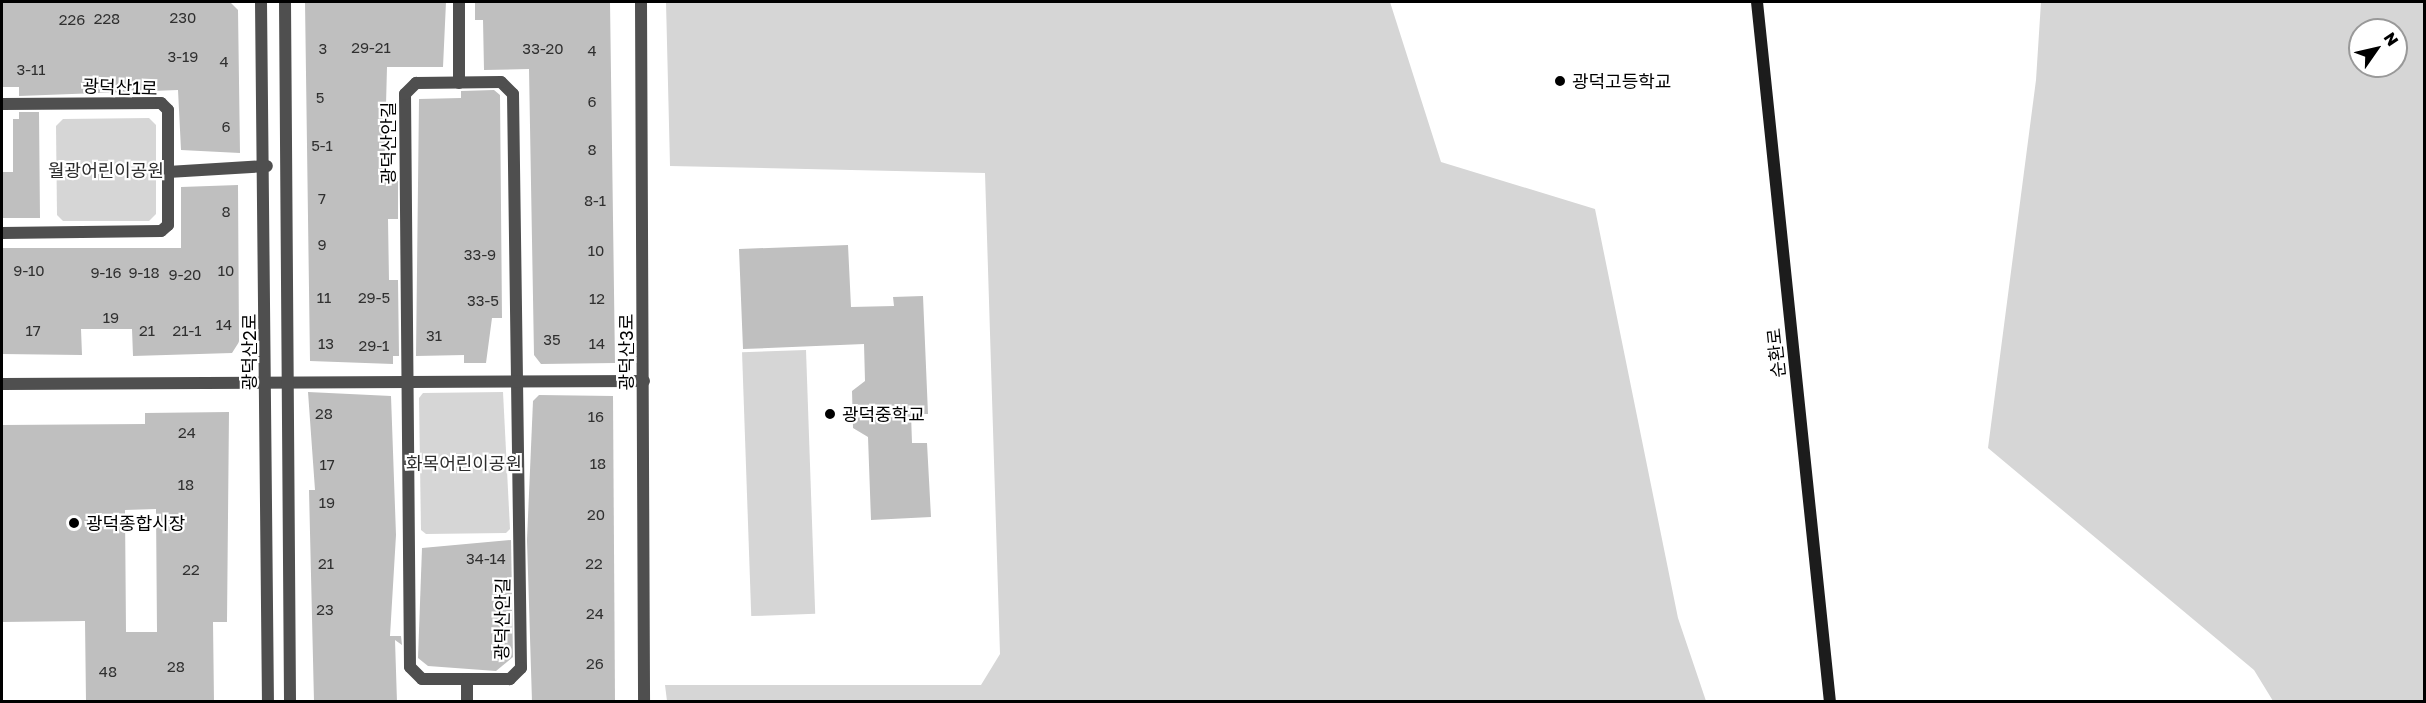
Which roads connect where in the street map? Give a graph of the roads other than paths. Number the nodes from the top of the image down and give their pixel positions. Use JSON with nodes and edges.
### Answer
{"nodes":[{"id":1,"x":261,"y":2,"type":"edge"},
{"id":2,"x":285,"y":2,"type":"edge"},
{"id":3,"x":459,"y":2,"type":"edge"},
{"id":4,"x":641,"y":2,"type":"edge"},
{"id":5,"x":1757,"y":2,"type":"edge"},
{"id":6,"x":459,"y":83,"type":"junction"},
{"id":7,"x":2,"y":104,"type":"edge"},
{"id":8,"x":267,"y":166,"type":"junction"},
{"id":9,"x":168,"y":172,"type":"junction"},
{"id":10,"x":2,"y":233,"type":"edge"},
{"id":11,"x":409,"y":380,"type":"junction"},
{"id":12,"x":520,"y":381,"type":"junction"},
{"id":13,"x":644,"y":381,"type":"junction"},
{"id":14,"x":267,"y":382,"type":"junction"},
{"id":15,"x":287,"y":382,"type":"junction"},
{"id":16,"x":2,"y":384,"type":"edge"},
{"id":17,"x":467,"y":679,"type":"junction"},
{"id":18,"x":268,"y":702,"type":"edge"},
{"id":19,"x":290,"y":702,"type":"edge"},
{"id":20,"x":467,"y":702,"type":"edge"},
{"id":21,"x":644,"y":702,"type":"edge"},
{"id":22,"x":1830,"y":702,"type":"edge"}],
"edges":[{"from":1,"to":8,"type":"street","name":"광덕산2로"},
{"from":2,"to":15,"type":"street"},
{"from":3,"to":6,"type":"street"},
{"from":4,"to":13,"type":"street","name":"광덕산3로"},
{"from":5,"to":22,"type":"main road","name":"순환로"},
{"from":6,"to":11,"type":"street","name":"광덕산안길"},
{"from":6,"to":12,"type":"street","name":"광덕산안길"},
{"from":7,"to":9,"type":"street","name":"광덕산1로"},
{"from":8,"to":9,"type":"street"},
{"from":8,"to":14,"type":"street","name":"광덕산2로"},
{"from":9,"to":10,"type":"street","name":"광덕산1로"},
{"from":11,"to":12,"type":"street"},
{"from":11,"to":15,"type":"street"},
{"from":11,"to":17,"type":"street","name":"광덕산안길"},
{"from":12,"to":13,"type":"street"},
{"from":12,"to":17,"type":"street","name":"광덕산안길"},
{"from":13,"to":21,"type":"street","name":"광덕산3로"},
{"from":14,"to":15,"type":"street"},
{"from":14,"to":16,"type":"street"},
{"from":14,"to":18,"type":"street","name":"광덕산2로"},
{"from":15,"to":19,"type":"street"},
{"from":17,"to":20,"type":"street"}]}
